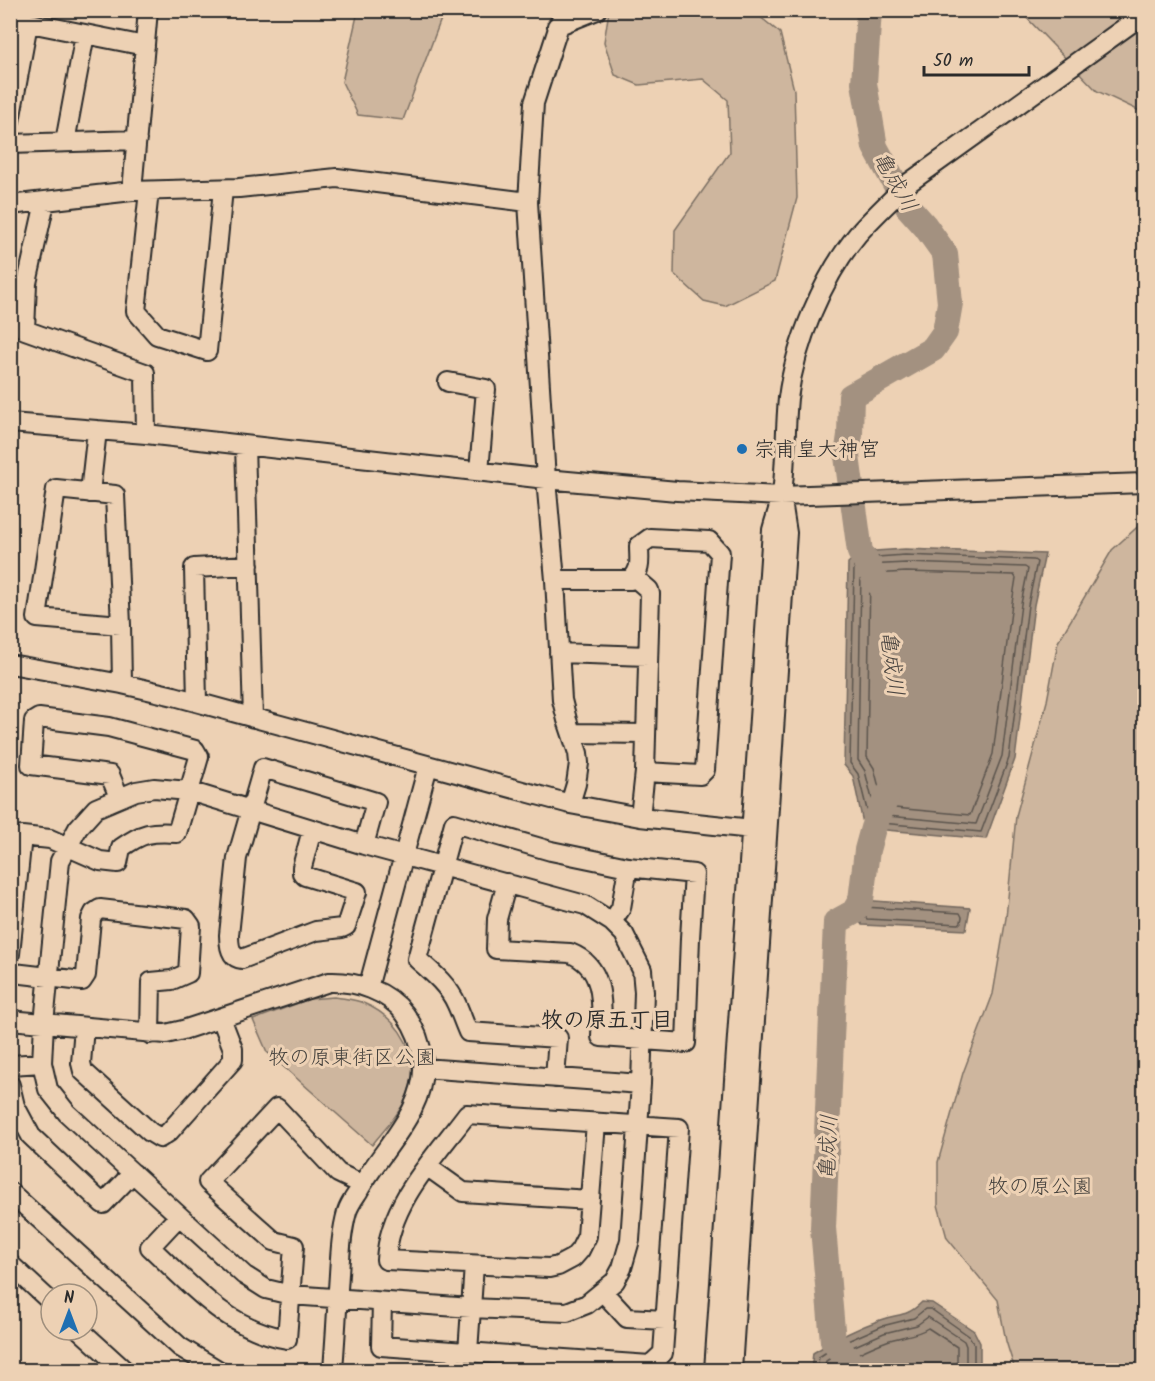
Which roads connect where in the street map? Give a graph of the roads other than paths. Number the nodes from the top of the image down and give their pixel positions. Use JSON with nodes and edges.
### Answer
{"nodes":[{"id":1,"x":148,"y":10,"type":"edge"},
{"id":2,"x":597,"y":10,"type":"edge"},
{"id":3,"x":1144,"y":14,"type":"edge"},
{"id":4,"x":560,"y":18,"type":"edge"},
{"id":5,"x":19,"y":21,"type":"edge"},
{"id":6,"x":85,"y":34,"type":"junction"},
{"id":7,"x":145,"y":46,"type":"junction"},
{"id":8,"x":10,"y":121,"type":"edge"},
{"id":9,"x":137,"y":140,"type":"junction"},
{"id":10,"x":65,"y":142,"type":"junction"},
{"id":11,"x":10,"y":144,"type":"edge"},
{"id":12,"x":223,"y":189,"type":"junction"},
{"id":13,"x":141,"y":191,"type":"junction"},
{"id":14,"x":45,"y":202,"type":"junction"},
{"id":15,"x":528,"y":202,"type":"junction"},
{"id":16,"x":10,"y":205,"type":"edge"},
{"id":17,"x":448,"y":382,"type":"dead end"},
{"id":18,"x":11,"y":427,"type":"edge"},
{"id":19,"x":97,"y":430,"type":"junction"},
{"id":20,"x":146,"y":434,"type":"junction"},
{"id":21,"x":245,"y":445,"type":"junction"},
{"id":22,"x":479,"y":471,"type":"junction"},
{"id":23,"x":546,"y":479,"type":"junction"},
{"id":24,"x":1144,"y":483,"type":"edge"},
{"id":25,"x":90,"y":493,"type":"junction"},
{"id":26,"x":782,"y":496,"type":"junction"},
{"id":27,"x":249,"y":565,"type":"junction"},
{"id":28,"x":634,"y":577,"type":"junction"},
{"id":29,"x":555,"y":580,"type":"junction"},
{"id":30,"x":121,"y":626,"type":"junction"},
{"id":31,"x":560,"y":653,"type":"junction"},
{"id":32,"x":648,"y":656,"type":"junction"},
{"id":33,"x":10,"y":664,"type":"edge"},
{"id":34,"x":122,"y":684,"type":"junction"},
{"id":35,"x":197,"y":702,"type":"junction"},
{"id":36,"x":253,"y":718,"type":"junction"},
{"id":37,"x":572,"y":733,"type":"junction"},
{"id":38,"x":645,"y":734,"type":"junction"},
{"id":39,"x":428,"y":766,"type":"junction"},
{"id":40,"x":645,"y":772,"type":"junction"},
{"id":41,"x":189,"y":791,"type":"junction"},
{"id":42,"x":119,"y":797,"type":"junction"},
{"id":43,"x":570,"y":804,"type":"junction"},
{"id":44,"x":250,"y":810,"type":"junction"},
{"id":45,"x":640,"y":818,"type":"junction"},
{"id":46,"x":752,"y":829,"type":"junction"},
{"id":47,"x":312,"y":830,"type":"junction"},
{"id":48,"x":364,"y":845,"type":"junction"},
{"id":49,"x":67,"y":847,"type":"junction"},
{"id":50,"x":405,"y":856,"type":"junction"},
{"id":51,"x":443,"y":867,"type":"junction"},
{"id":52,"x":628,"y":867,"type":"junction"},
{"id":53,"x":507,"y":883,"type":"junction"},
{"id":54,"x":612,"y":922,"type":"junction"},
{"id":55,"x":10,"y":954,"type":"edge"},
{"id":56,"x":10,"y":968,"type":"edge"},
{"id":57,"x":48,"y":977,"type":"junction"},
{"id":58,"x":368,"y":988,"type":"junction"},
{"id":59,"x":221,"y":1018,"type":"junction"},
{"id":60,"x":10,"y":1020,"type":"edge"},
{"id":61,"x":44,"y":1023,"type":"junction"},
{"id":62,"x":84,"y":1028,"type":"junction"},
{"id":63,"x":150,"y":1034,"type":"junction"},
{"id":64,"x":644,"y":1039,"type":"junction"},
{"id":65,"x":42,"y":1063,"type":"junction"},
{"id":66,"x":10,"y":1065,"type":"edge"},
{"id":67,"x":423,"y":1068,"type":"junction"},
{"id":68,"x":555,"y":1078,"type":"junction"},
{"id":69,"x":641,"y":1084,"type":"junction"},
{"id":70,"x":10,"y":1085,"type":"edge"},
{"id":71,"x":596,"y":1123,"type":"junction"},
{"id":72,"x":638,"y":1126,"type":"junction"},
{"id":73,"x":428,"y":1167,"type":"junction"},
{"id":74,"x":133,"y":1173,"type":"junction"},
{"id":75,"x":362,"y":1184,"type":"junction"},
{"id":76,"x":10,"y":1192,"type":"edge"},
{"id":77,"x":590,"y":1200,"type":"junction"},
{"id":78,"x":179,"y":1216,"type":"junction"},
{"id":79,"x":474,"y":1265,"type":"junction"},
{"id":80,"x":13,"y":1271,"type":"edge"},
{"id":81,"x":39,"y":1292,"type":"edge"},
{"id":82,"x":603,"y":1292,"type":"junction"},
{"id":83,"x":291,"y":1295,"type":"junction"},
{"id":84,"x":338,"y":1299,"type":"junction"},
{"id":85,"x":382,"y":1302,"type":"junction"},
{"id":86,"x":471,"y":1308,"type":"junction"},
{"id":87,"x":665,"y":1320,"type":"junction"},
{"id":88,"x":92,"y":1342,"type":"edge"},
{"id":89,"x":468,"y":1352,"type":"junction"},
{"id":90,"x":191,"y":1364,"type":"edge"},
{"id":91,"x":117,"y":1368,"type":"edge"},
{"id":92,"x":218,"y":1371,"type":"edge"},
{"id":93,"x":333,"y":1371,"type":"edge"},
{"id":94,"x":714,"y":1371,"type":"edge"},
{"id":95,"x":732,"y":1371,"type":"edge"}],
"edges":[{"from":1,"to":7,"type":"street"},
{"from":2,"to":4,"type":"street"},
{"from":3,"to":26,"type":"street"},
{"from":4,"to":15,"type":"street"},
{"from":5,"to":6,"type":"street"},
{"from":5,"to":8,"type":"street"},
{"from":6,"to":7,"type":"street"},
{"from":6,"to":10,"type":"street"},
{"from":7,"to":9,"type":"street"},
{"from":9,"to":10,"type":"street"},
{"from":9,"to":13,"type":"street"},
{"from":10,"to":11,"type":"street"},
{"from":12,"to":13,"type":"street"},
{"from":12,"to":13,"type":"street"},
{"from":12,"to":15,"type":"street"},
{"from":13,"to":14,"type":"street"},
{"from":14,"to":16,"type":"street"},
{"from":14,"to":20,"type":"street"},
{"from":15,"to":23,"type":"street"},
{"from":17,"to":22,"type":"street"},
{"from":18,"to":19,"type":"street"},
{"from":19,"to":20,"type":"street"},
{"from":19,"to":25,"type":"street"},
{"from":20,"to":21,"type":"street"},
{"from":21,"to":22,"type":"street"},
{"from":21,"to":27,"type":"street"},
{"from":22,"to":23,"type":"street"},
{"from":23,"to":26,"type":"street"},
{"from":23,"to":29,"type":"street"},
{"from":24,"to":26,"type":"street"},
{"from":25,"to":30,"type":"street"},
{"from":25,"to":30,"type":"street"},
{"from":26,"to":46,"type":"street"},
{"from":26,"to":95,"type":"street"},
{"from":27,"to":35,"type":"street"},
{"from":27,"to":36,"type":"street"},
{"from":28,"to":29,"type":"street"},
{"from":28,"to":32,"type":"street"},
{"from":28,"to":40,"type":"street"},
{"from":29,"to":31,"type":"street"},
{"from":30,"to":34,"type":"street"},
{"from":31,"to":32,"type":"street"},
{"from":31,"to":37,"type":"street"},
{"from":32,"to":38,"type":"street"},
{"from":33,"to":34,"type":"street"},
{"from":34,"to":35,"type":"street"},
{"from":35,"to":36,"type":"street"},
{"from":36,"to":39,"type":"street"},
{"from":37,"to":38,"type":"street"},
{"from":37,"to":43,"type":"street"},
{"from":38,"to":40,"type":"street"},
{"from":39,"to":43,"type":"street"},
{"from":39,"to":50,"type":"street"},
{"from":40,"to":45,"type":"street"},
{"from":41,"to":42,"type":"street"},
{"from":41,"to":42,"type":"street"},
{"from":41,"to":44,"type":"street"},
{"from":41,"to":49,"type":"street"},
{"from":42,"to":49,"type":"street"},
{"from":43,"to":45,"type":"street"},
{"from":44,"to":47,"type":"street"},
{"from":44,"to":47,"type":"street"},
{"from":44,"to":48,"type":"street"},
{"from":45,"to":46,"type":"street"},
{"from":46,"to":94,"type":"street"},
{"from":47,"to":48,"type":"street"},
{"from":48,"to":50,"type":"street"},
{"from":49,"to":55,"type":"street"},
{"from":49,"to":57,"type":"street"},
{"from":50,"to":51,"type":"street"},
{"from":50,"to":58,"type":"street"},
{"from":51,"to":52,"type":"street"},
{"from":51,"to":53,"type":"street"},
{"from":51,"to":68,"type":"street"},
{"from":52,"to":54,"type":"street"},
{"from":52,"to":64,"type":"street"},
{"from":53,"to":54,"type":"street"},
{"from":53,"to":64,"type":"street"},
{"from":54,"to":64,"type":"street"},
{"from":56,"to":57,"type":"street"},
{"from":57,"to":61,"type":"street"},
{"from":57,"to":63,"type":"street"},
{"from":58,"to":59,"type":"street"},
{"from":58,"to":67,"type":"street"},
{"from":59,"to":62,"type":"street"},
{"from":59,"to":63,"type":"street"},
{"from":60,"to":61,"type":"street"},
{"from":61,"to":62,"type":"street"},
{"from":61,"to":65,"type":"street"},
{"from":62,"to":63,"type":"street"},
{"from":64,"to":69,"type":"street"},
{"from":65,"to":66,"type":"street"},
{"from":65,"to":74,"type":"street"},
{"from":67,"to":68,"type":"street"},
{"from":67,"to":75,"type":"street"},
{"from":68,"to":69,"type":"street"},
{"from":69,"to":72,"type":"street"},
{"from":70,"to":74,"type":"street"},
{"from":71,"to":72,"type":"street"},
{"from":71,"to":73,"type":"street"},
{"from":71,"to":77,"type":"street"},
{"from":72,"to":82,"type":"street"},
{"from":72,"to":87,"type":"street"},
{"from":73,"to":77,"type":"street"},
{"from":73,"to":79,"type":"street"},
{"from":74,"to":78,"type":"street"},
{"from":75,"to":83,"type":"street"},
{"from":75,"to":84,"type":"street"},
{"from":76,"to":90,"type":"street"},
{"from":77,"to":79,"type":"street"},
{"from":78,"to":83,"type":"street"},
{"from":78,"to":83,"type":"street"},
{"from":79,"to":86,"type":"street"},
{"from":80,"to":81,"type":"street"},
{"from":82,"to":86,"type":"street"},
{"from":82,"to":87,"type":"street"},
{"from":83,"to":84,"type":"street"},
{"from":84,"to":85,"type":"street"},
{"from":84,"to":93,"type":"street"},
{"from":85,"to":86,"type":"street"},
{"from":85,"to":89,"type":"street"},
{"from":86,"to":89,"type":"street"},
{"from":87,"to":89,"type":"street"},
{"from":88,"to":91,"type":"street"},
{"from":90,"to":92,"type":"street"}]}
